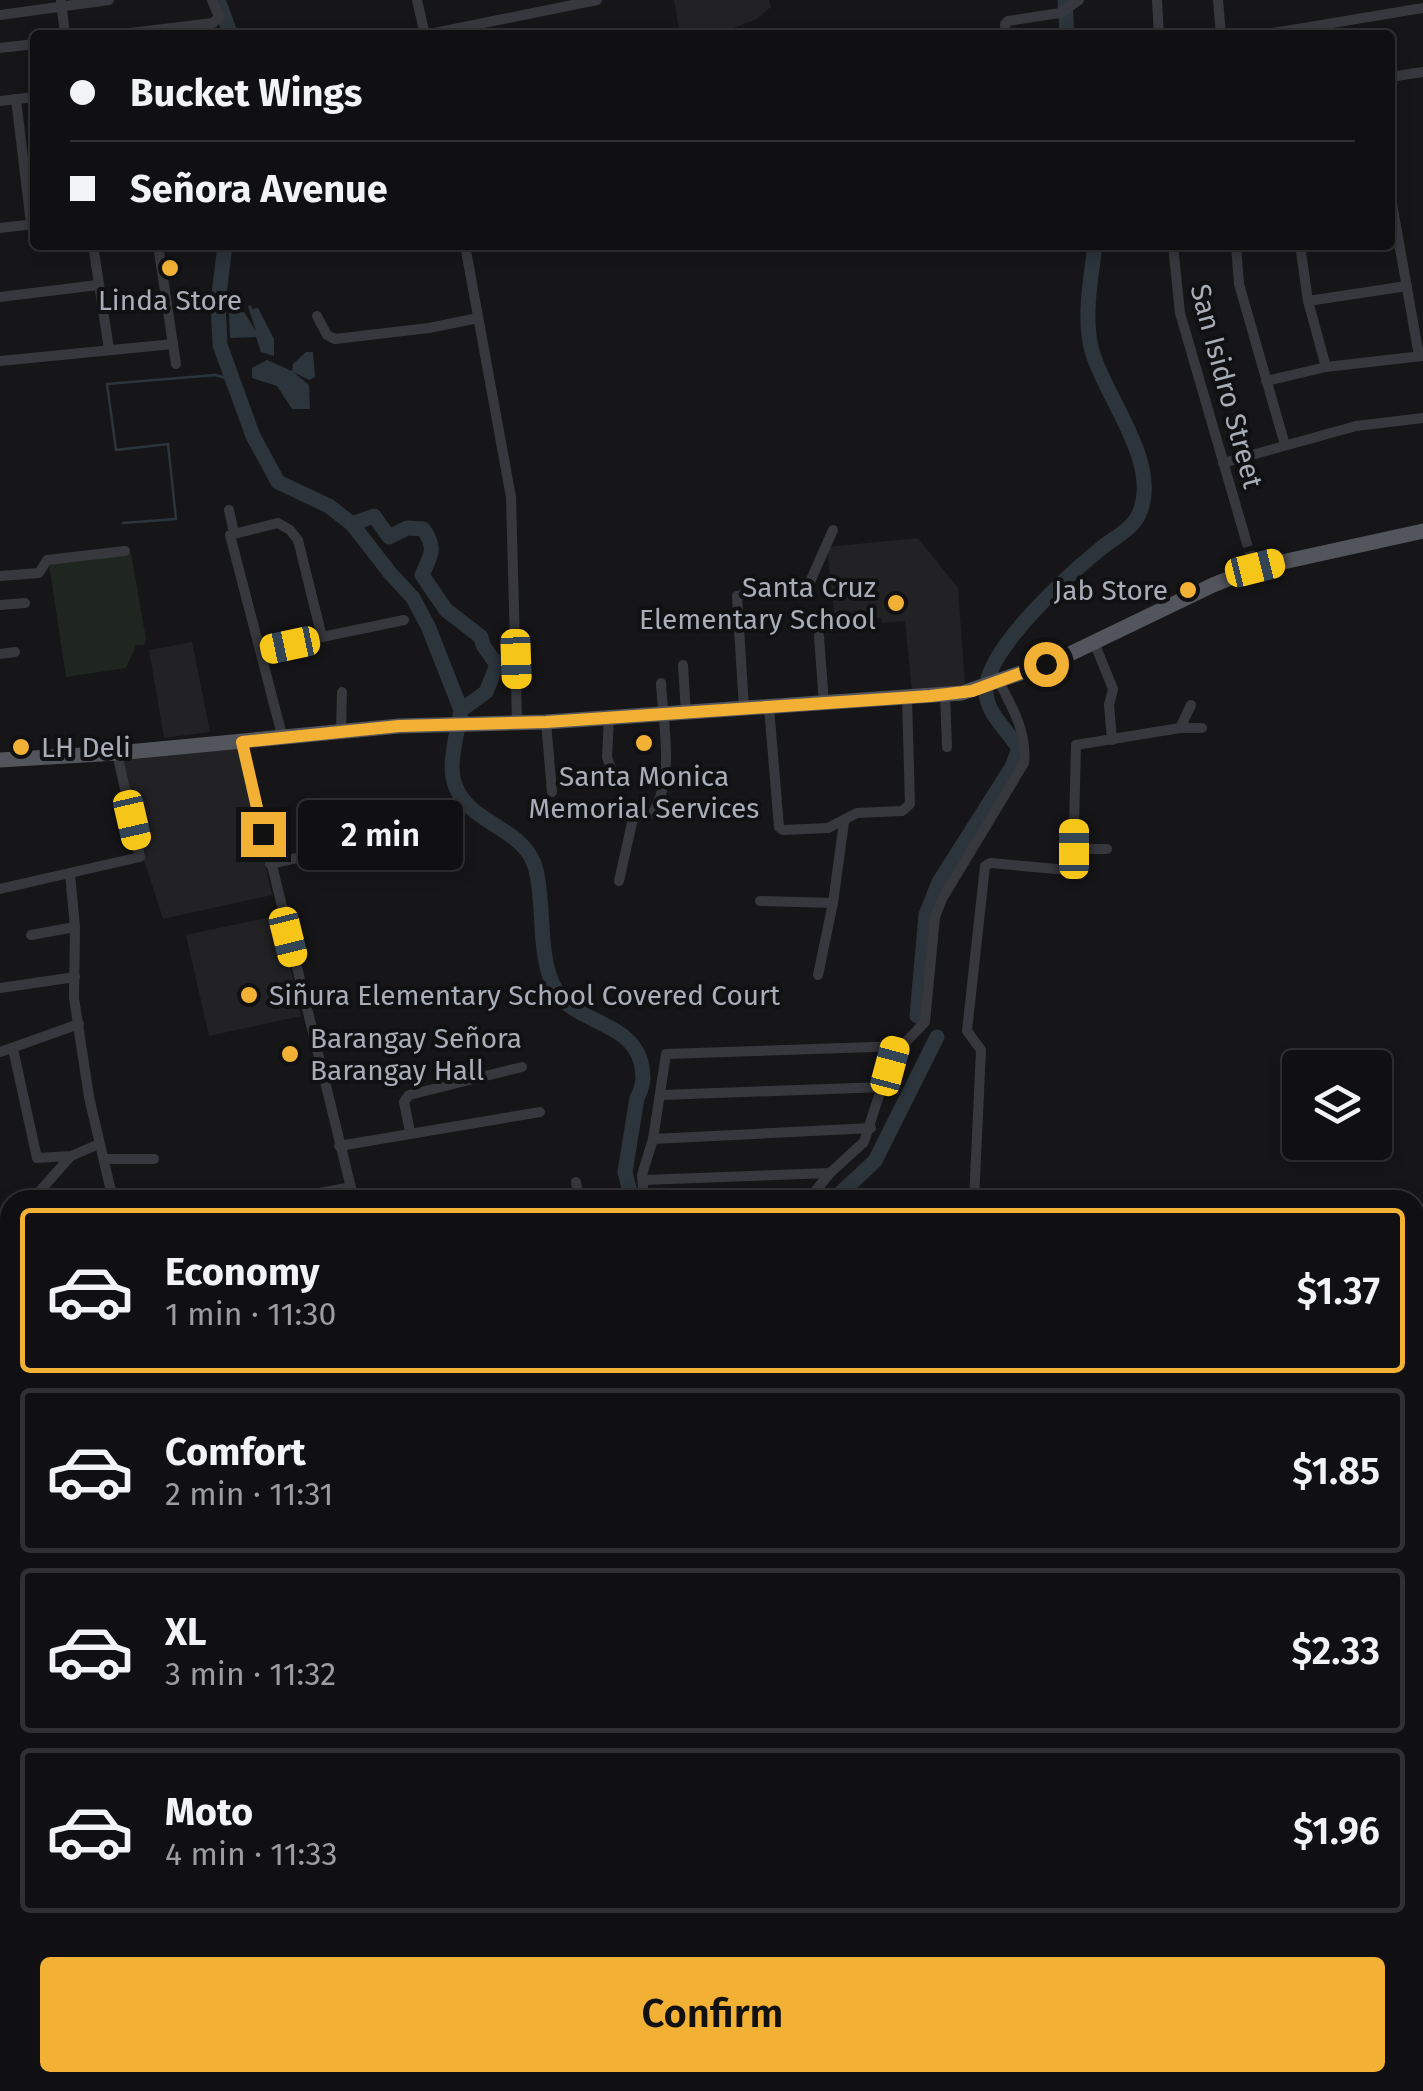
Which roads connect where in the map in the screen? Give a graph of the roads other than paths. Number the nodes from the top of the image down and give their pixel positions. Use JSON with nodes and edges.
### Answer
{"nodes":[{"id":1,"x":109,"y":0,"type":"edge"},
{"id":2,"x":212,"y":0,"type":"edge"},
{"id":3,"x":418,"y":0,"type":"edge"},
{"id":4,"x":596,"y":0,"type":"edge"},
{"id":5,"x":1157,"y":0,"type":"edge"},
{"id":6,"x":1218,"y":0,"type":"edge"},
{"id":7,"x":61,"y":3,"type":"edge"},
{"id":8,"x":1070,"y":6,"type":"edge"},
{"id":9,"x":1423,"y":8,"type":"edge"},
{"id":10,"x":0,"y":14,"type":"edge"},
{"id":11,"x":64,"y":30,"type":"edge"},
{"id":12,"x":155,"y":30,"type":"edge"},
{"id":13,"x":424,"y":30,"type":"edge"},
{"id":14,"x":449,"y":30,"type":"edge"},
{"id":15,"x":1006,"y":30,"type":"edge"},
{"id":16,"x":1159,"y":30,"type":"edge"},
{"id":17,"x":1221,"y":30,"type":"edge"},
{"id":18,"x":1291,"y":30,"type":"edge"},
{"id":19,"x":30,"y":45,"type":"edge"},
{"id":20,"x":0,"y":48,"type":"edge"},
{"id":21,"x":1423,"y":72,"type":"edge"},
{"id":22,"x":1395,"y":77,"type":"edge"},
{"id":23,"x":30,"y":98,"type":"edge"},
{"id":24,"x":16,"y":100,"type":"junction"},
{"id":25,"x":0,"y":101,"type":"edge"},
{"id":26,"x":30,"y":202,"type":"edge"},
{"id":27,"x":30,"y":224,"type":"edge"},
{"id":28,"x":0,"y":228,"type":"edge"},
{"id":29,"x":1395,"y":229,"type":"edge"},
{"id":30,"x":93,"y":250,"type":"edge"},
{"id":31,"x":159,"y":250,"type":"edge"},
{"id":32,"x":466,"y":250,"type":"edge"},
{"id":33,"x":1174,"y":250,"type":"edge"},
{"id":34,"x":1236,"y":250,"type":"edge"},
{"id":35,"x":1301,"y":250,"type":"edge"},
{"id":36,"x":98,"y":285,"type":"junction"},
{"id":37,"x":1407,"y":286,"type":"junction"},
{"id":38,"x":0,"y":297,"type":"edge"},
{"id":39,"x":1308,"y":301,"type":"junction"},
{"id":40,"x":317,"y":316,"type":"dead end"},
{"id":41,"x":478,"y":318,"type":"junction"},
{"id":42,"x":174,"y":344,"type":"junction"},
{"id":43,"x":109,"y":349,"type":"junction"},
{"id":44,"x":1421,"y":356,"type":"edge"},
{"id":45,"x":0,"y":361,"type":"edge"},
{"id":46,"x":176,"y":364,"type":"dead end"},
{"id":47,"x":1326,"y":367,"type":"junction"},
{"id":48,"x":1266,"y":381,"type":"junction"},
{"id":49,"x":1423,"y":418,"type":"edge"},
{"id":50,"x":1284,"y":444,"type":"junction"},
{"id":51,"x":1222,"y":463,"type":"junction"},
{"id":52,"x":228,"y":510,"type":"dead end"},
{"id":53,"x":834,"y":530,"type":"dead end"},
{"id":54,"x":1423,"y":531,"type":"edge"},
{"id":55,"x":232,"y":534,"type":"junction"},
{"id":56,"x":1245,"y":537,"type":"tunnel mouth"},
{"id":57,"x":125,"y":551,"type":"dead end"},
{"id":58,"x":0,"y":576,"type":"edge"},
{"id":59,"x":25,"y":602,"type":"dead end"},
{"id":60,"x":0,"y":604,"type":"edge"},
{"id":61,"x":404,"y":620,"type":"dead end"},
{"id":62,"x":818,"y":636,"type":"dead end"},
{"id":63,"x":322,"y":638,"type":"junction"},
{"id":64,"x":1094,"y":642,"type":"junction"},
{"id":65,"x":261,"y":651,"type":"junction"},
{"id":66,"x":15,"y":652,"type":"dead end"},
{"id":67,"x":0,"y":654,"type":"edge"},
{"id":68,"x":683,"y":666,"type":"dead end"},
{"id":69,"x":661,"y":683,"type":"dead end"},
{"id":70,"x":997,"y":683,"type":"junction"},
{"id":71,"x":342,"y":692,"type":"dead end"},
{"id":72,"x":945,"y":694,"type":"junction"},
{"id":73,"x":907,"y":698,"type":"junction"},
{"id":74,"x":824,"y":704,"type":"junction"},
{"id":75,"x":1191,"y":705,"type":"dead end"},
{"id":76,"x":769,"y":707,"type":"junction"},
{"id":77,"x":744,"y":709,"type":"junction"},
{"id":78,"x":686,"y":713,"type":"junction"},
{"id":79,"x":662,"y":715,"type":"junction"},
{"id":80,"x":609,"y":718,"type":"junction"},
{"id":81,"x":517,"y":722,"type":"junction"},
{"id":82,"x":546,"y":722,"type":"junction"},
{"id":83,"x":1180,"y":728,"type":"junction"},
{"id":84,"x":1202,"y":728,"type":"dead end"},
{"id":85,"x":341,"y":732,"type":"junction"},
{"id":86,"x":283,"y":739,"type":"junction"},
{"id":87,"x":1112,"y":740,"type":"junction"},
{"id":88,"x":242,"y":742,"type":"junction"},
{"id":89,"x":947,"y":747,"type":"dead end"},
{"id":90,"x":118,"y":753,"type":"junction"},
{"id":91,"x":0,"y":760,"type":"edge"},
{"id":92,"x":616,"y":783,"type":"dead end"},
{"id":93,"x":552,"y":792,"type":"dead end"},
{"id":94,"x":844,"y":822,"type":"junction"},
{"id":95,"x":382,"y":839,"type":"dead end"},
{"id":96,"x":1074,"y":849,"type":"junction"},
{"id":97,"x":1107,"y":849,"type":"dead end"},
{"id":98,"x":270,"y":864,"type":"junction"},
{"id":99,"x":70,"y":874,"type":"junction"},
{"id":100,"x":619,"y":880,"type":"dead end"},
{"id":101,"x":0,"y":889,"type":"edge"},
{"id":102,"x":760,"y":901,"type":"dead end"},
{"id":103,"x":833,"y":903,"type":"junction"},
{"id":104,"x":76,"y":927,"type":"junction"},
{"id":105,"x":31,"y":934,"type":"dead end"},
{"id":106,"x":818,"y":975,"type":"dead end"},
{"id":107,"x":74,"y":977,"type":"junction"},
{"id":108,"x":0,"y":988,"type":"edge"},
{"id":109,"x":79,"y":1024,"type":"junction"},
{"id":110,"x":896,"y":1046,"type":"junction"},
{"id":111,"x":13,"y":1049,"type":"junction"},
{"id":112,"x":0,"y":1052,"type":"edge"},
{"id":113,"x":522,"y":1066,"type":"dead end"},
{"id":114,"x":884,"y":1086,"type":"junction"},
{"id":115,"x":660,"y":1095,"type":"junction"},
{"id":116,"x":540,"y":1112,"type":"dead end"},
{"id":117,"x":871,"y":1128,"type":"junction"},
{"id":118,"x":410,"y":1132,"type":"junction"},
{"id":119,"x":653,"y":1139,"type":"junction"},
{"id":120,"x":99,"y":1144,"type":"junction"},
{"id":121,"x":339,"y":1146,"type":"junction"},
{"id":122,"x":71,"y":1156,"type":"junction"},
{"id":123,"x":104,"y":1159,"type":"junction"},
{"id":124,"x":154,"y":1159,"type":"dead end"},
{"id":125,"x":830,"y":1173,"type":"junction"},
{"id":126,"x":643,"y":1180,"type":"junction"},
{"id":127,"x":576,"y":1182,"type":"dead end"},
{"id":128,"x":351,"y":1187,"type":"junction"},
{"id":129,"x":41,"y":1190,"type":"edge"},
{"id":130,"x":111,"y":1190,"type":"edge"},
{"id":131,"x":336,"y":1190,"type":"edge"},
{"id":132,"x":352,"y":1190,"type":"edge"},
{"id":133,"x":577,"y":1190,"type":"edge"},
{"id":134,"x":644,"y":1190,"type":"edge"},
{"id":135,"x":816,"y":1190,"type":"edge"},
{"id":136,"x":974,"y":1190,"type":"edge"}],
"edges":[{"from":1,"to":7,"type":"street"},
{"from":2,"to":12,"type":"street"},
{"from":3,"to":13,"type":"street"},
{"from":4,"to":14,"type":"street"},
{"from":5,"to":16,"type":"street"},
{"from":6,"to":17,"type":"street"},
{"from":7,"to":10,"type":"street"},
{"from":7,"to":11,"type":"street"},
{"from":8,"to":15,"type":"street"},
{"from":9,"to":18,"type":"street"},
{"from":19,"to":20,"type":"street"},
{"from":21,"to":22,"type":"street"},
{"from":23,"to":24,"type":"street"},
{"from":24,"to":25,"type":"street"},
{"from":24,"to":26,"type":"street"},
{"from":27,"to":28,"type":"street"},
{"from":29,"to":37,"type":"street"},
{"from":30,"to":36,"type":"street"},
{"from":31,"to":42,"type":"street"},
{"from":32,"to":41,"type":"street"},
{"from":33,"to":51,"type":"street","name":"San Isidro Street"},
{"from":34,"to":48,"type":"street"},
{"from":35,"to":39,"type":"street"},
{"from":36,"to":38,"type":"street"},
{"from":36,"to":43,"type":"street"},
{"from":37,"to":39,"type":"street"},
{"from":37,"to":44,"type":"street"},
{"from":39,"to":47,"type":"street"},
{"from":40,"to":41,"type":"street"},
{"from":41,"to":81,"type":"street"},
{"from":42,"to":43,"type":"street"},
{"from":42,"to":46,"type":"street"},
{"from":43,"to":45,"type":"street"},
{"from":44,"to":47,"type":"street"},
{"from":47,"to":48,"type":"street"},
{"from":48,"to":50,"type":"street"},
{"from":49,"to":50,"type":"street"},
{"from":50,"to":51,"type":"street"},
{"from":51,"to":56,"type":"street","name":"San Isidro Street"},
{"from":52,"to":55,"type":"street"},
{"from":53,"to":77,"type":"street"},
{"from":54,"to":64,"type":"main road"},
{"from":55,"to":63,"type":"street"},
{"from":55,"to":65,"type":"street"},
{"from":57,"to":58,"type":"street"},
{"from":59,"to":60,"type":"street"},
{"from":61,"to":63,"type":"street"},
{"from":62,"to":74,"type":"street"},
{"from":63,"to":65,"type":"street"},
{"from":64,"to":70,"type":"main road"},
{"from":64,"to":87,"type":"street"},
{"from":65,"to":86,"type":"street"},
{"from":66,"to":67,"type":"street"},
{"from":68,"to":78,"type":"street"},
{"from":69,"to":79,"type":"street"},
{"from":70,"to":72,"type":"main road"},
{"from":70,"to":110,"type":"street"},
{"from":71,"to":85,"type":"street"},
{"from":72,"to":73,"type":"main road"},
{"from":72,"to":89,"type":"street"},
{"from":73,"to":74,"type":"main road"},
{"from":73,"to":94,"type":"street"},
{"from":74,"to":76,"type":"main road"},
{"from":75,"to":83,"type":"street"},
{"from":76,"to":77,"type":"main road"},
{"from":76,"to":94,"type":"street"},
{"from":77,"to":78,"type":"main road"},
{"from":78,"to":79,"type":"main road"},
{"from":79,"to":80,"type":"main road"},
{"from":79,"to":100,"type":"street"},
{"from":80,"to":82,"type":"main road"},
{"from":80,"to":92,"type":"street"},
{"from":81,"to":82,"type":"main road"},
{"from":81,"to":85,"type":"main road"},
{"from":82,"to":93,"type":"street"},
{"from":83,"to":84,"type":"street"},
{"from":83,"to":87,"type":"street"},
{"from":85,"to":86,"type":"main road"},
{"from":86,"to":88,"type":"main road"},
{"from":87,"to":96,"type":"street"},
{"from":88,"to":90,"type":"main road"},
{"from":88,"to":98,"type":"street"},
{"from":90,"to":91,"type":"main road"},
{"from":90,"to":99,"type":"street"},
{"from":94,"to":103,"type":"street"},
{"from":95,"to":98,"type":"street"},
{"from":96,"to":97,"type":"street"},
{"from":96,"to":136,"type":"street"},
{"from":98,"to":121,"type":"street"},
{"from":99,"to":101,"type":"street"},
{"from":99,"to":104,"type":"street"},
{"from":102,"to":103,"type":"street"},
{"from":103,"to":106,"type":"street"},
{"from":104,"to":105,"type":"street"},
{"from":104,"to":107,"type":"street"},
{"from":107,"to":108,"type":"street"},
{"from":107,"to":109,"type":"street"},
{"from":109,"to":111,"type":"street"},
{"from":109,"to":120,"type":"street"},
{"from":110,"to":114,"type":"street"},
{"from":110,"to":115,"type":"street"},
{"from":111,"to":112,"type":"street"},
{"from":111,"to":122,"type":"street"},
{"from":113,"to":118,"type":"street"},
{"from":114,"to":115,"type":"street"},
{"from":114,"to":117,"type":"street"},
{"from":115,"to":119,"type":"street"},
{"from":116,"to":118,"type":"street"},
{"from":117,"to":119,"type":"street"},
{"from":117,"to":125,"type":"street"},
{"from":118,"to":121,"type":"street"},
{"from":119,"to":126,"type":"street"},
{"from":120,"to":122,"type":"street"},
{"from":120,"to":123,"type":"street"},
{"from":121,"to":128,"type":"street"},
{"from":122,"to":129,"type":"street"},
{"from":123,"to":124,"type":"street"},
{"from":123,"to":130,"type":"street"},
{"from":125,"to":126,"type":"street"},
{"from":125,"to":135,"type":"street"},
{"from":126,"to":134,"type":"street"},
{"from":127,"to":133,"type":"street"},
{"from":128,"to":131,"type":"street"},
{"from":128,"to":132,"type":"street"}]}
